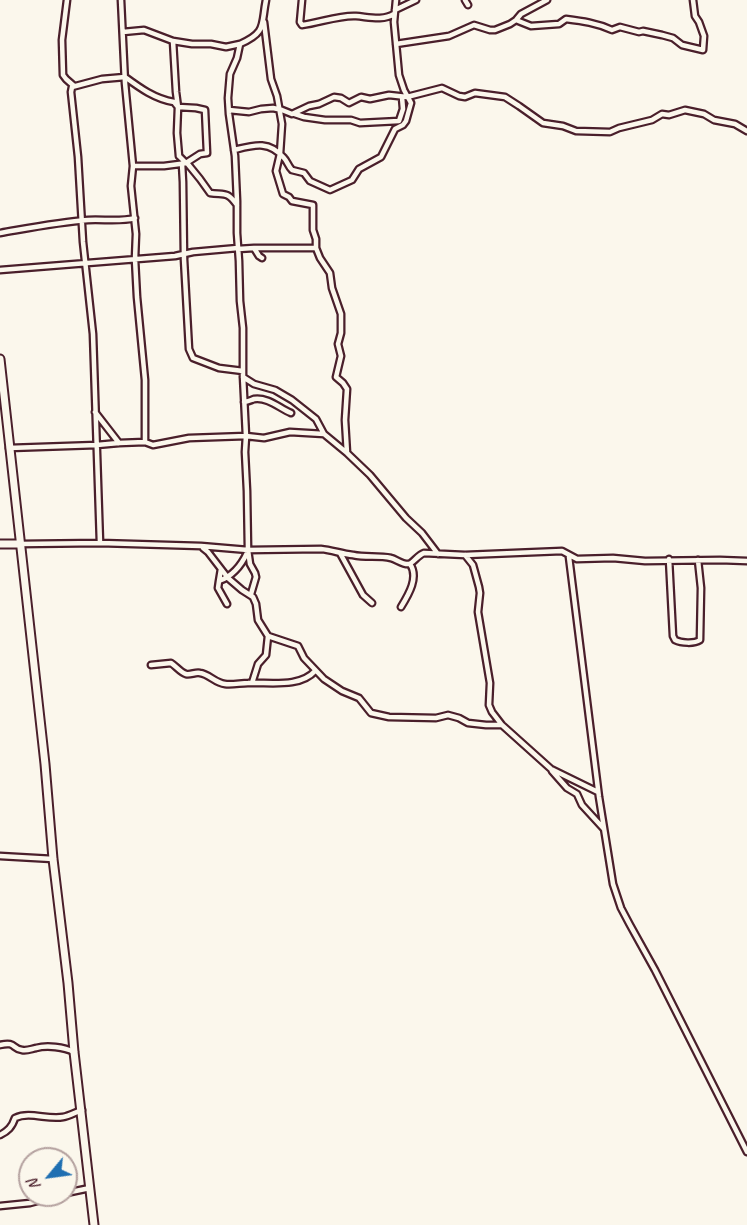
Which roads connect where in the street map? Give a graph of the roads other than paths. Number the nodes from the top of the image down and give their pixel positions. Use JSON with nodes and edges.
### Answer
{"nodes":[{"id":1,"x":67,"y":0,"type":"edge"},
{"id":2,"x":121,"y":0,"type":"edge"},
{"id":3,"x":266,"y":0,"type":"edge"},
{"id":4,"x":302,"y":0,"type":"edge"},
{"id":5,"x":396,"y":0,"type":"edge"},
{"id":6,"x":416,"y":0,"type":"edge"},
{"id":7,"x":547,"y":0,"type":"edge"},
{"id":8,"x":693,"y":0,"type":"edge"},
{"id":9,"x":393,"y":15,"type":"junction"},
{"id":10,"x":516,"y":20,"type":"junction"},
{"id":11,"x":264,"y":21,"type":"junction"},
{"id":12,"x":123,"y":32,"type":"junction"},
{"id":13,"x":173,"y":40,"type":"junction"},
{"id":14,"x":240,"y":44,"type":"junction"},
{"id":15,"x":396,"y":44,"type":"junction"},
{"id":16,"x":125,"y":77,"type":"junction"},
{"id":17,"x":74,"y":86,"type":"junction"},
{"id":18,"x":404,"y":97,"type":"junction"},
{"id":19,"x":178,"y":107,"type":"junction"},
{"id":20,"x":279,"y":109,"type":"junction"},
{"id":21,"x":229,"y":110,"type":"junction"},
{"id":22,"x":295,"y":114,"type":"junction"},
{"id":23,"x":747,"y":131,"type":"edge"},
{"id":24,"x":234,"y":150,"type":"junction"},
{"id":25,"x":280,"y":154,"type":"junction"},
{"id":26,"x":179,"y":156,"type":"junction"},
{"id":27,"x":181,"y":164,"type":"junction"},
{"id":28,"x":133,"y":166,"type":"junction"},
{"id":29,"x":237,"y":205,"type":"junction"},
{"id":30,"x":135,"y":218,"type":"junction"},
{"id":31,"x":82,"y":220,"type":"junction"},
{"id":32,"x":0,"y":233,"type":"edge"},
{"id":33,"x":238,"y":248,"type":"junction"},
{"id":34,"x":254,"y":248,"type":"junction"},
{"id":35,"x":316,"y":248,"type":"junction"},
{"id":36,"x":185,"y":254,"type":"junction"},
{"id":37,"x":262,"y":258,"type":"dead end"},
{"id":38,"x":135,"y":259,"type":"junction"},
{"id":39,"x":86,"y":262,"type":"junction"},
{"id":40,"x":0,"y":270,"type":"edge"},
{"id":41,"x":0,"y":359,"type":"edge"},
{"id":42,"x":243,"y":374,"type":"junction"},
{"id":43,"x":244,"y":402,"type":"junction"},
{"id":44,"x":95,"y":412,"type":"junction"},
{"id":45,"x":291,"y":413,"type":"dead end"},
{"id":46,"x":324,"y":434,"type":"junction"},
{"id":47,"x":246,"y":436,"type":"junction"},
{"id":48,"x":145,"y":442,"type":"junction"},
{"id":49,"x":119,"y":443,"type":"junction"},
{"id":50,"x":97,"y":445,"type":"junction"},
{"id":51,"x":9,"y":448,"type":"junction"},
{"id":52,"x":347,"y":453,"type":"junction"},
{"id":53,"x":100,"y":543,"type":"junction"},
{"id":54,"x":0,"y":544,"type":"edge"},
{"id":55,"x":20,"y":544,"type":"junction"},
{"id":56,"x":201,"y":546,"type":"junction"},
{"id":57,"x":248,"y":550,"type":"junction"},
{"id":58,"x":340,"y":553,"type":"junction"},
{"id":59,"x":438,"y":555,"type":"junction"},
{"id":60,"x":465,"y":555,"type":"junction"},
{"id":61,"x":568,"y":555,"type":"junction"},
{"id":62,"x":669,"y":559,"type":"junction"},
{"id":63,"x":698,"y":560,"type":"junction"},
{"id":64,"x":747,"y":561,"type":"edge"},
{"id":65,"x":410,"y":564,"type":"junction"},
{"id":66,"x":221,"y":570,"type":"junction"},
{"id":67,"x":228,"y":578,"type":"junction"},
{"id":68,"x":219,"y":581,"type":"junction"},
{"id":69,"x":251,"y":594,"type":"junction"},
{"id":70,"x":372,"y":603,"type":"dead end"},
{"id":71,"x":227,"y":604,"type":"dead end"},
{"id":72,"x":401,"y":607,"type":"dead end"},
{"id":73,"x":268,"y":636,"type":"junction"},
{"id":74,"x":152,"y":664,"type":"dead end"},
{"id":75,"x":315,"y":671,"type":"junction"},
{"id":76,"x":252,"y":682,"type":"junction"},
{"id":77,"x":502,"y":725,"type":"junction"},
{"id":78,"x":551,"y":769,"type":"junction"},
{"id":79,"x":598,"y":792,"type":"junction"},
{"id":80,"x":603,"y":829,"type":"junction"},
{"id":81,"x":0,"y":856,"type":"edge"},
{"id":82,"x":53,"y":859,"type":"junction"},
{"id":83,"x":0,"y":1045,"type":"edge"},
{"id":84,"x":73,"y":1049,"type":"junction"},
{"id":85,"x":81,"y":1110,"type":"junction"},
{"id":86,"x":0,"y":1135,"type":"edge"},
{"id":87,"x":744,"y":1139,"type":"edge"},
{"id":88,"x":747,"y":1152,"type":"edge"},
{"id":89,"x":90,"y":1188,"type":"junction"},
{"id":90,"x":78,"y":1190,"type":"edge"},
{"id":91,"x":18,"y":1204,"type":"edge"},
{"id":92,"x":0,"y":1206,"type":"edge"},
{"id":93,"x":94,"y":1225,"type":"edge"}],
"edges":[{"from":1,"to":17,"type":"street"},
{"from":2,"to":12,"type":"street"},
{"from":3,"to":11,"type":"street"},
{"from":4,"to":9,"type":"street"},
{"from":5,"to":9,"type":"street"},
{"from":6,"to":9,"type":"street"},
{"from":7,"to":10,"type":"street"},
{"from":8,"to":10,"type":"street"},
{"from":9,"to":15,"type":"street"},
{"from":10,"to":15,"type":"street"},
{"from":11,"to":14,"type":"street"},
{"from":11,"to":20,"type":"street"},
{"from":12,"to":13,"type":"street"},
{"from":12,"to":16,"type":"street"},
{"from":13,"to":14,"type":"street"},
{"from":13,"to":19,"type":"street"},
{"from":14,"to":21,"type":"street"},
{"from":15,"to":18,"type":"street"},
{"from":16,"to":17,"type":"street"},
{"from":16,"to":19,"type":"street"},
{"from":16,"to":28,"type":"street"},
{"from":17,"to":31,"type":"street"},
{"from":18,"to":22,"type":"street"},
{"from":18,"to":22,"type":"street"},
{"from":18,"to":23,"type":"street"},
{"from":18,"to":25,"type":"street"},
{"from":19,"to":26,"type":"street"},
{"from":19,"to":27,"type":"street"},
{"from":20,"to":21,"type":"street"},
{"from":20,"to":22,"type":"street"},
{"from":20,"to":25,"type":"street"},
{"from":21,"to":24,"type":"street"},
{"from":24,"to":25,"type":"street"},
{"from":24,"to":29,"type":"street"},
{"from":25,"to":35,"type":"street"},
{"from":26,"to":27,"type":"street"},
{"from":26,"to":27,"type":"street"},
{"from":27,"to":28,"type":"street"},
{"from":27,"to":29,"type":"street"},
{"from":27,"to":36,"type":"street"},
{"from":28,"to":30,"type":"street"},
{"from":29,"to":33,"type":"street"},
{"from":30,"to":31,"type":"street"},
{"from":30,"to":38,"type":"street"},
{"from":31,"to":32,"type":"street"},
{"from":31,"to":39,"type":"street"},
{"from":33,"to":34,"type":"street"},
{"from":33,"to":36,"type":"street"},
{"from":33,"to":42,"type":"street"},
{"from":34,"to":35,"type":"street"},
{"from":34,"to":37,"type":"street"},
{"from":35,"to":52,"type":"street"},
{"from":36,"to":38,"type":"street"},
{"from":36,"to":42,"type":"street"},
{"from":38,"to":39,"type":"street"},
{"from":38,"to":48,"type":"street"},
{"from":39,"to":40,"type":"street"},
{"from":39,"to":44,"type":"street"},
{"from":41,"to":51,"type":"main road"},
{"from":42,"to":43,"type":"street"},
{"from":42,"to":46,"type":"street"},
{"from":43,"to":45,"type":"street"},
{"from":43,"to":47,"type":"street"},
{"from":44,"to":49,"type":"street"},
{"from":44,"to":50,"type":"street"},
{"from":46,"to":47,"type":"street"},
{"from":46,"to":52,"type":"street"},
{"from":47,"to":48,"type":"street"},
{"from":47,"to":57,"type":"street"},
{"from":48,"to":49,"type":"street"},
{"from":49,"to":50,"type":"street"},
{"from":50,"to":51,"type":"street"},
{"from":50,"to":53,"type":"street"},
{"from":51,"to":55,"type":"main road"},
{"from":52,"to":59,"type":"street"},
{"from":53,"to":55,"type":"street"},
{"from":53,"to":56,"type":"street"},
{"from":54,"to":55,"type":"main road"},
{"from":55,"to":82,"type":"main road"},
{"from":56,"to":57,"type":"street"},
{"from":56,"to":66,"type":"street"},
{"from":57,"to":58,"type":"street"},
{"from":57,"to":67,"type":"street"},
{"from":57,"to":69,"type":"street"},
{"from":58,"to":65,"type":"street"},
{"from":58,"to":70,"type":"street"},
{"from":59,"to":60,"type":"street"},
{"from":59,"to":65,"type":"street"},
{"from":60,"to":61,"type":"street"},
{"from":60,"to":77,"type":"street"},
{"from":61,"to":62,"type":"street"},
{"from":61,"to":79,"type":"street"},
{"from":62,"to":63,"type":"street"},
{"from":62,"to":63,"type":"street"},
{"from":63,"to":64,"type":"street"},
{"from":65,"to":72,"type":"street"},
{"from":66,"to":67,"type":"street"},
{"from":66,"to":68,"type":"street"},
{"from":67,"to":68,"type":"street"},
{"from":67,"to":69,"type":"street"},
{"from":68,"to":71,"type":"street"},
{"from":69,"to":73,"type":"street"},
{"from":73,"to":75,"type":"street"},
{"from":73,"to":76,"type":"street"},
{"from":74,"to":76,"type":"street"},
{"from":75,"to":76,"type":"street"},
{"from":75,"to":77,"type":"street"},
{"from":77,"to":78,"type":"street"},
{"from":78,"to":79,"type":"street"},
{"from":78,"to":80,"type":"street"},
{"from":79,"to":80,"type":"street"},
{"from":80,"to":87,"type":"street"},
{"from":81,"to":82,"type":"street"},
{"from":82,"to":84,"type":"main road"},
{"from":83,"to":84,"type":"street"},
{"from":84,"to":85,"type":"main road"},
{"from":85,"to":86,"type":"street"},
{"from":85,"to":89,"type":"main road"},
{"from":87,"to":88,"type":"street"},
{"from":89,"to":90,"type":"street"},
{"from":89,"to":93,"type":"main road"},
{"from":91,"to":92,"type":"street"}]}
